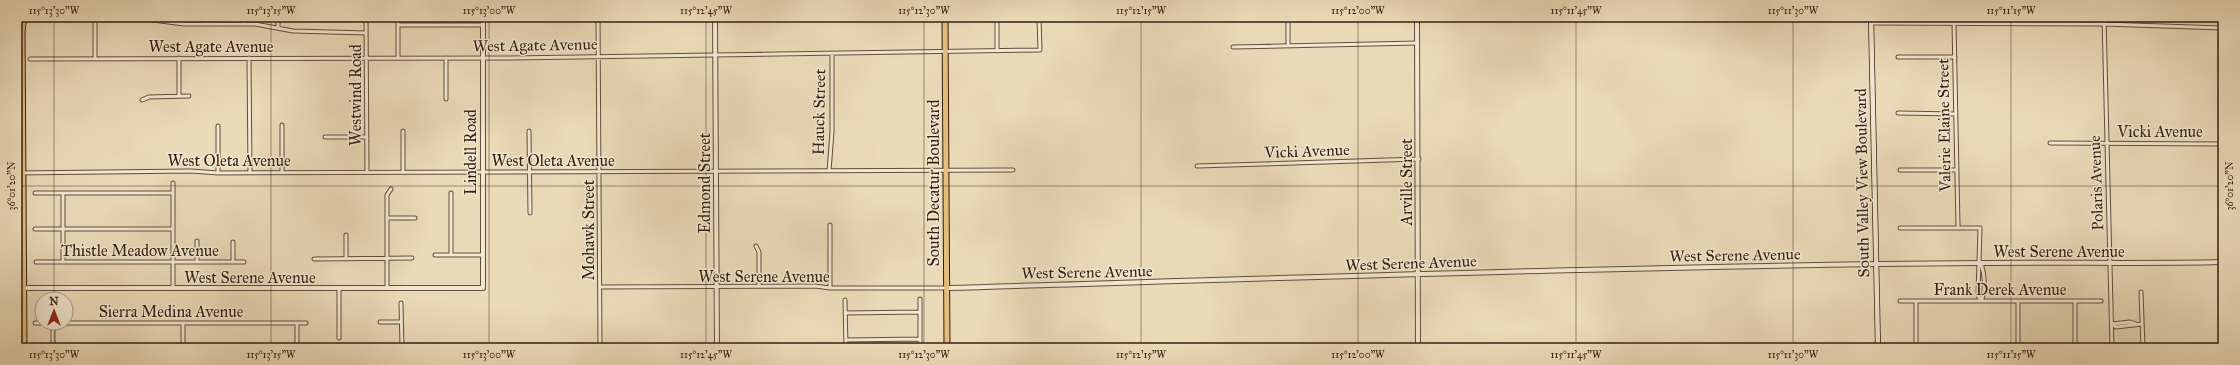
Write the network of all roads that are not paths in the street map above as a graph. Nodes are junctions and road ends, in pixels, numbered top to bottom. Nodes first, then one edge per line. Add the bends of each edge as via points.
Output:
1 (23, 17) edge
2 (78, 17) edge
3 (208, 17) edge
4 (244, 17) edge
5 (278, 17) edge
6 (366, 17) edge
7 (398, 17) edge
8 (482, 17) edge
9 (598, 17) edge
10 (715, 17) edge
11 (945, 17) edge
12 (997, 17) edge
13 (1039, 17) edge
14 (1288, 17) edge
15 (1417, 17) edge
16 (1871, 17) edge
17 (1989, 17) edge
18 (2104, 17) edge
19 (2221, 17) edge
20 (95, 18) junction
21 (244, 23) junction
22 (1871, 23) junction
23 (1954, 23) junction
24 (208, 24) junction
25 (1989, 24) junction
26 (2104, 24) junction
27 (398, 25) junction
28 (482, 25) junction
29 (278, 28) junction
30 (2222, 28) junction
31 (366, 32) junction
32 (1417, 43) junction
33 (1288, 46) junction
34 (1233, 47) dead end
35 (997, 51) junction
36 (945, 52) junction
37 (715, 54) junction
38 (832, 54) junction
39 (600, 56) junction
40 (1898, 56) dead end
41 (367, 57) junction
42 (1955, 57) junction
43 (95, 58) junction
44 (179, 58) junction
45 (249, 58) junction
46 (398, 58) junction
47 (446, 58) junction
48 (483, 58) junction
49 (30, 59) dead end
50 (179, 96) junction
51 (189, 96) dead end
52 (446, 99) dead end
53 (142, 100) dead end
54 (1898, 113) dead end
55 (1956, 114) junction
56 (2223, 118) edge
57 (282, 125) dead end
58 (218, 126) dead end
59 (404, 130) dead end
60 (529, 131) dead end
61 (367, 137) junction
62 (324, 138) dead end
63 (2050, 143) dead end
64 (2107, 143) junction
65 (2223, 144) edge
66 (1419, 159) junction
67 (1197, 166) dead end
68 (945, 170) junction
69 (1012, 170) dead end
70 (1900, 170) dead end
71 (1957, 170) junction
72 (829, 171) junction
73 (23, 172) junction
74 (282, 172) junction
75 (367, 172) junction
76 (403, 172) junction
77 (482, 172) junction
78 (530, 172) junction
79 (716, 172) junction
80 (218, 173) junction
81 (250, 173) junction
82 (600, 173) junction
83 (17, 174) edge
84 (173, 183) dead end
85 (391, 189) dead end
86 (35, 193) dead end
87 (63, 193) junction
88 (173, 193) junction
89 (450, 193) dead end
90 (530, 213) dead end
91 (387, 218) junction
92 (415, 218) dead end
93 (830, 225) dead end
94 (1958, 227) junction
95 (63, 228) junction
96 (1900, 228) dead end
97 (35, 229) dead end
98 (173, 229) junction
99 (346, 235) dead end
100 (197, 241) dead end
101 (233, 242) dead end
102 (756, 246) dead end
103 (435, 255) dead end
104 (451, 255) junction
105 (483, 255) junction
106 (387, 258) junction
107 (412, 258) dead end
108 (314, 259) dead end
109 (346, 259) junction
110 (36, 262) dead end
111 (63, 262) junction
112 (173, 262) junction
113 (197, 262) junction
114 (233, 262) junction
115 (244, 262) dead end
116 (2223, 262) edge
117 (1981, 263) junction
118 (2111, 264) junction
119 (1878, 265) junction
120 (1418, 275) junction
121 (759, 286) junction
122 (600, 287) junction
123 (717, 287) junction
124 (17, 288) edge
125 (24, 288) junction
126 (173, 288) junction
127 (387, 288) junction
128 (483, 288) joint
129 (830, 288) junction
130 (946, 288) junction
131 (339, 289) junction
132 (2141, 292) dead end
133 (920, 299) dead end
134 (845, 300) dead end
135 (1900, 301) dead end
136 (1916, 301) junction
137 (1981, 301) junction
138 (2018, 301) junction
139 (2075, 301) junction
140 (2101, 301) dead end
141 (401, 303) dead end
142 (920, 312) junction
143 (845, 313) junction
144 (380, 322) dead end
145 (401, 322) junction
146 (74, 323) edge
147 (183, 323) junction
148 (297, 323) junction
149 (306, 323) dead end
150 (2112, 324) junction
151 (2142, 324) junction
152 (53, 331) edge
153 (339, 338) dead end
154 (920, 339) junction
155 (846, 340) junction
156 (24, 348) edge
157 (53, 348) edge
158 (183, 348) edge
159 (297, 348) edge
160 (402, 348) edge
161 (600, 348) edge
162 (717, 348) edge
163 (846, 348) edge
164 (920, 348) edge
165 (947, 348) edge
166 (1418, 348) edge
167 (1878, 348) edge
168 (1916, 348) edge
169 (2018, 348) edge
170 (2076, 348) edge
171 (2112, 348) edge
172 (2143, 348) edge

1 - 73 main road
2 - 20 street
3 - 24 street
4 - 21 street
5 - 29 street
6 - 31 street, Westwind Road
7 - 27 street
8 - 28 street, Lindell Road
9 - 39 street, Mohawk Street
10 - 37 street, Edmond Street
11 - 36 main road, South Decatur Boulevard
12 - 35 street
13 - 35 street, West Agate Avenue via 1040,50
14 - 33 street
15 - 32 street, Arville Street
16 - 22 main road, South Valley View Boulevard
17 - 25 street
18 - 26 street, Polaris Avenue
19 - 30 street
20 - 24 street via 137,18 184,24
20 - 43 street
21 - 24 street
21 - 29 street
22 - 23 street
22 - 119 main road, South Valley View Boulevard
23 - 25 street
23 - 42 street, Valerie Elaine Street
25 - 26 street
26 - 30 street
26 - 64 street, Polaris Avenue
27 - 28 street
27 - 46 street
28 - 48 street, Lindell Road
29 - 31 street via 310,32
30 - 56 street
31 - 41 street, Westwind Road
32 - 33 street
32 - 66 street, Arville Street
33 - 34 street
35 - 36 street, West Agate Avenue
36 - 38 street, West Agate Avenue
36 - 68 main road, South Decatur Boulevard
37 - 38 street, West Agate Avenue
37 - 39 street, West Agate Avenue
37 - 79 street, Edmond Street
38 - 72 street, Hauck Street
39 - 48 street, West Agate Avenue
39 - 82 street, Mohawk Street
40 - 42 street
41 - 45 street, West Agate Avenue
41 - 46 street, West Agate Avenue
41 - 61 street, Westwind Road
42 - 55 street, Valerie Elaine Street
43 - 44 street, West Agate Avenue
43 - 49 street, West Agate Avenue
44 - 45 street, West Agate Avenue
44 - 50 street
45 - 81 street
46 - 47 street, West Agate Avenue
47 - 48 street, West Agate Avenue
47 - 52 street
48 - 77 street, Lindell Road
50 - 51 street
50 - 53 street via 149,97
54 - 55 street
55 - 71 street, Valerie Elaine Street
57 - 74 street
58 - 80 street
59 - 76 street
60 - 78 street
61 - 62 street
61 - 75 street, Westwind Road
63 - 64 street, Vicki Avenue
64 - 65 street, Vicki Avenue
64 - 118 street, Polaris Avenue
66 - 67 street, Vicki Avenue
66 - 120 street, Arville Street
68 - 69 street
68 - 72 street, West Oleta Avenue
68 - 130 main road, South Decatur Boulevard
70 - 71 street
71 - 94 street, Valerie Elaine Street
72 - 79 street, West Oleta Avenue
73 - 80 street, West Oleta Avenue
73 - 83 street, West Oleta Avenue
73 - 125 main road
74 - 75 street, West Oleta Avenue
74 - 81 street, West Oleta Avenue
75 - 76 street, West Oleta Avenue
76 - 77 street, West Oleta Avenue
77 - 78 street, West Oleta Avenue
77 - 105 street, Lindell Road
78 - 82 street, West Oleta Avenue
78 - 90 street
79 - 82 street, West Oleta Avenue
79 - 123 street, Edmond Street
80 - 81 street, West Oleta Avenue
82 - 122 street, Mohawk Street
84 - 88 street
85 - 91 street via 387,195
86 - 87 street
87 - 88 street
87 - 95 street
88 - 98 street
89 - 104 street
91 - 92 street
91 - 106 street
93 - 129 street
94 - 96 street
94 - 117 street via 1980,228
95 - 97 street
95 - 98 street
95 - 111 street
98 - 112 street
99 - 109 street
100 - 113 street
101 - 114 street
102 - 121 street via 759,252
103 - 104 street
104 - 105 street
105 - 128 street, Lindell Road
106 - 107 street
106 - 109 street
106 - 127 street
108 - 109 street
110 - 111 street, Thistle Meadow Avenue
111 - 112 street, Thistle Meadow Avenue
112 - 113 street, Thistle Meadow Avenue
112 - 126 street
113 - 114 street, Thistle Meadow Avenue
114 - 115 street, Thistle Meadow Avenue
116 - 118 street, West Serene Avenue
117 - 118 street, West Serene Avenue
117 - 119 street, West Serene Avenue
117 - 137 street via 1978,278 1978,295
117 - 137 street via 1984,271 1984,294
118 - 150 street, Polaris Avenue
119 - 120 street, West Serene Avenue
119 - 167 main road, South Valley View Boulevard
120 - 130 street, West Serene Avenue
120 - 166 street, Arville Street
121 - 123 street, West Serene Avenue
121 - 129 street, West Serene Avenue
122 - 123 street, West Serene Avenue
122 - 161 street, Mohawk Street
123 - 162 street, Edmond Street
124 - 125 street, West Serene Avenue
125 - 126 street, West Serene Avenue
125 - 156 main road
126 - 131 street, West Serene Avenue
127 - 128 street, West Serene Avenue
127 - 131 street, West Serene Avenue
129 - 130 street, West Serene Avenue
130 - 165 main road, South Decatur Boulevard
131 - 153 street
132 - 151 street
133 - 142 street
134 - 143 street
135 - 136 street, Frank Derek Avenue
136 - 137 street, Frank Derek Avenue
136 - 168 street
137 - 138 street, Frank Derek Avenue
138 - 139 street, Frank Derek Avenue
138 - 169 street
139 - 140 street, Frank Derek Avenue
139 - 170 street
141 - 145 street
142 - 143 street
142 - 154 street
143 - 155 street
144 - 145 street
145 - 160 street
146 - 147 street, Sierra Medina Avenue
147 - 148 street, Sierra Medina Avenue
147 - 158 street
148 - 149 street, Sierra Medina Avenue
148 - 159 street
150 - 151 street
150 - 171 street, Polaris Avenue
151 - 172 street
152 - 157 street
154 - 155 street
154 - 164 street
155 - 163 street
164 - 165 street

